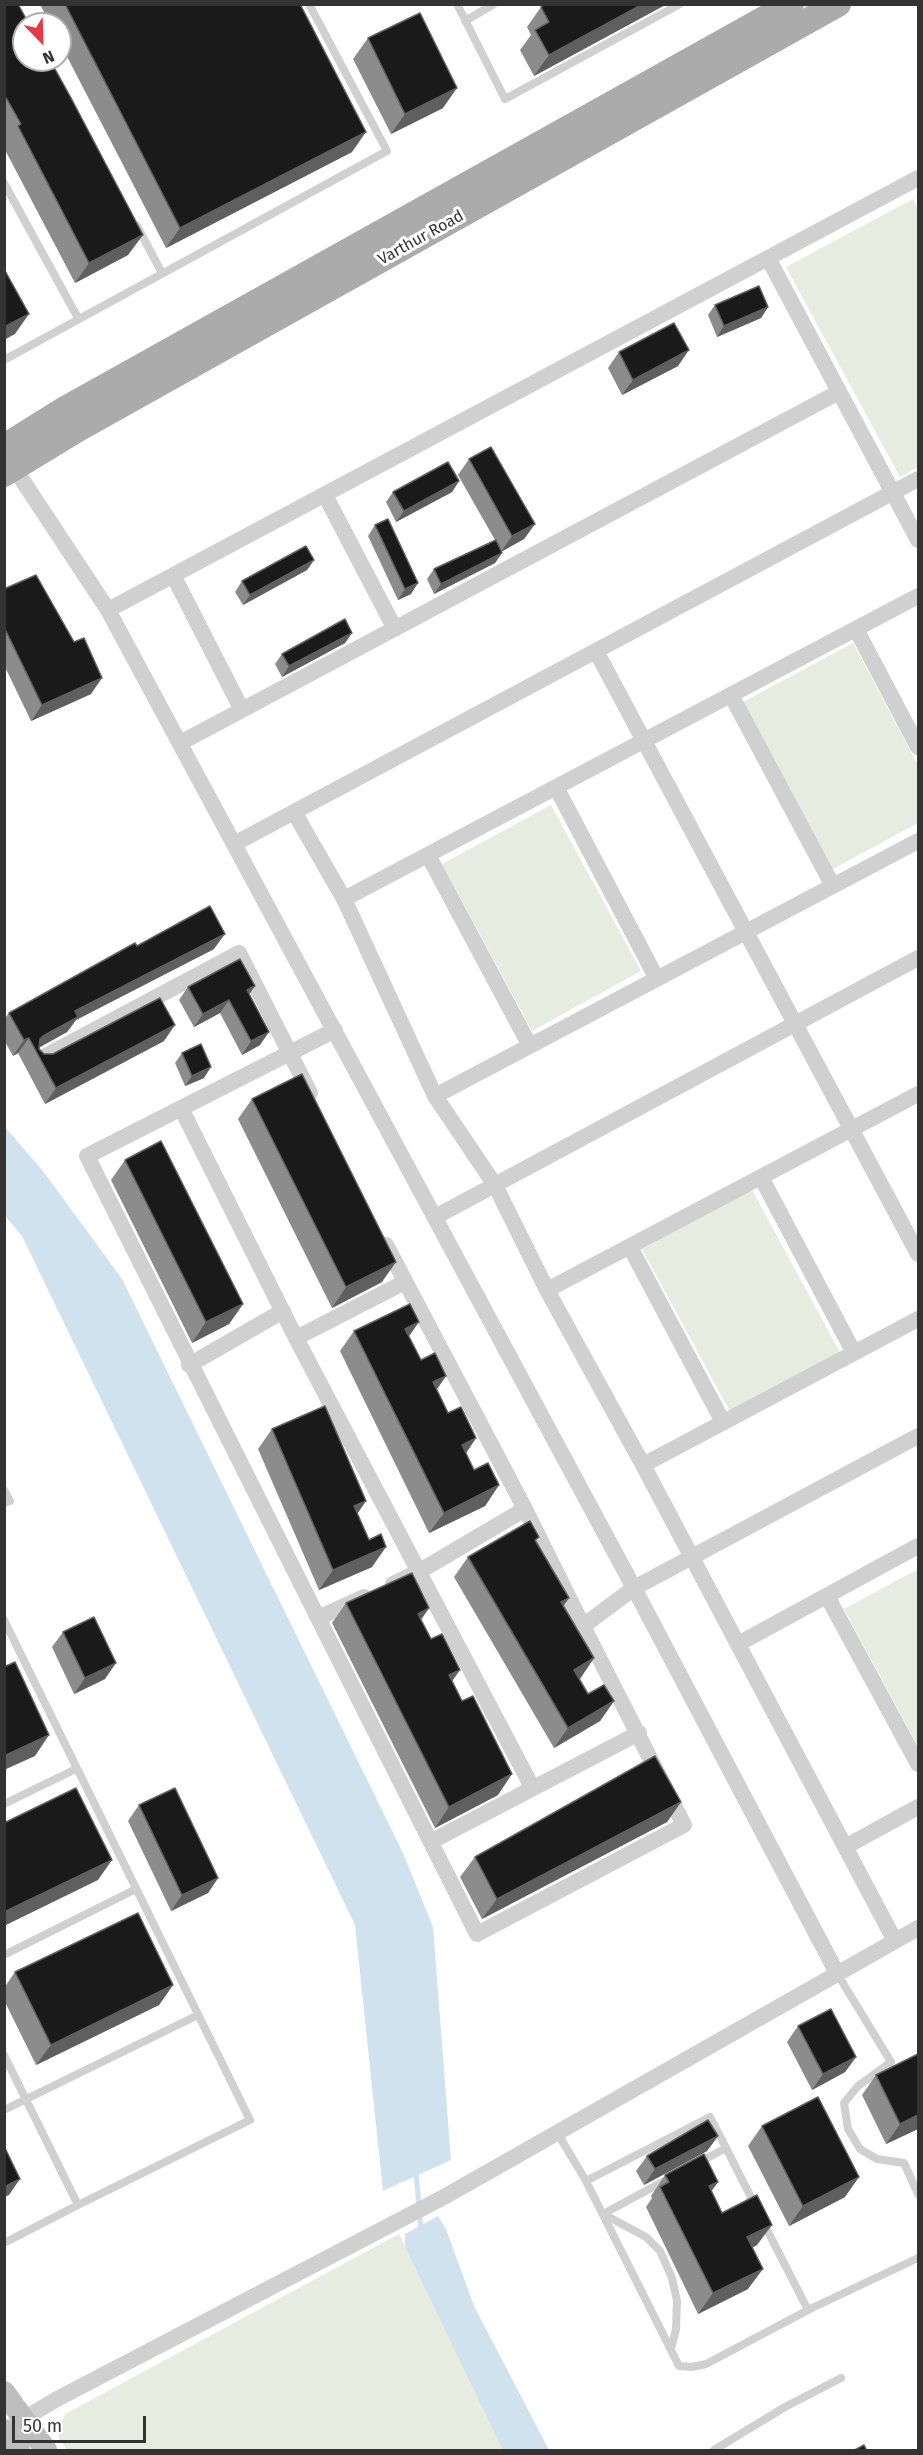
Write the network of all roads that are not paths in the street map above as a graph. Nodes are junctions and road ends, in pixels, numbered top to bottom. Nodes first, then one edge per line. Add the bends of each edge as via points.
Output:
1 (309, 4) edge
2 (457, 4) edge
3 (494, 4) edge
4 (680, 4) edge
5 (791, 4) edge
6 (838, 4) edge
7 (465, 21) junction
8 (918, 178) edge
9 (4, 183) edge
10 (135, 222) edge
11 (768, 258) junction
12 (162, 273) junction
13 (78, 318) junction
14 (4, 360) edge
15 (839, 392) junction
16 (7, 460) edge
17 (918, 479) edge
18 (893, 492) junction
19 (325, 495) junction
20 (918, 540) edge
21 (173, 575) junction
22 (918, 596) edge
23 (108, 610) junction
24 (395, 629) junction
25 (856, 629) junction
26 (596, 651) junction
27 (731, 695) junction
28 (242, 710) junction
29 (644, 741) junction
30 (180, 744) junction
31 (918, 747) edge
32 (556, 787) junction
33 (294, 812) junction
34 (918, 841) edge
35 (234, 844) junction
36 (428, 855) junction
37 (833, 886) junction
38 (344, 899) junction
39 (747, 932) junction
40 (918, 958) edge
41 (657, 979) junction
42 (796, 1024) junction
43 (335, 1030) junction
44 (530, 1046) junction
45 (291, 1053) junction
46 (38, 1059) edge
47 (918, 1094) edge
48 (435, 1096) junction
49 (317, 1106) edge
50 (182, 1110) junction
51 (852, 1130) junction
52 (761, 1178) junction
53 (495, 1185) junction
54 (435, 1217) junction
55 (379, 1230) edge
56 (630, 1246) junction
57 (918, 1254) edge
58 (405, 1282) junction
59 (547, 1290) junction
60 (283, 1311) junction
61 (918, 1319) edge
62 (296, 1338) junction
63 (854, 1353) junction
64 (189, 1365) junction
65 (723, 1422) junction
66 (918, 1436) edge
67 (643, 1465) junction
68 (4, 1490) edge
69 (4, 1503) edge
70 (525, 1509) junction
71 (918, 1546) edge
72 (692, 1557) junction
73 (420, 1571) junction
74 (634, 1588) junction
75 (827, 1596) junction
76 (318, 1618) junction
77 (4, 1620) edge
78 (583, 1626) junction
79 (738, 1644) junction
80 (639, 1733) junction
81 (918, 1764) edge
82 (76, 1769) junction
83 (532, 1786) junction
84 (4, 1804) edge
85 (918, 1807) edge
86 (432, 1841) junction
87 (845, 1847) junction
88 (136, 1889) junction
89 (918, 1928) edge
90 (895, 1941) junction
91 (4, 1955) edge
92 (838, 1975) junction
93 (198, 2015) junction
94 (4, 2055) edge
95 (26, 2100) junction
96 (4, 2110) edge
97 (558, 2133) junction
98 (726, 2148) junction
99 (685, 2170) edge
100 (675, 2175) edge
101 (586, 2181) junction
102 (918, 2194) edge
103 (78, 2205) junction
104 (603, 2214) junction
105 (4, 2243) edge
106 (918, 2258) edge
107 (807, 2310) junction
108 (671, 2349) junction
109 (841, 2378) dead end
110 (4, 2392) edge
111 (11, 2426) edge
112 (19, 2451) edge
113 (46, 2451) edge
114 (714, 2451) edge

1 - 12 lane via 387,151
2 - 7 lane
3 - 7 lane
4 - 7 lane via 505,99
5 - 16 main road, Varthur Road via 65,409
6 - 16 main road, Varthur Road via 78,429
8 - 11 street
9 - 13 lane
10 - 12 lane
11 - 15 street
11 - 19 street
12 - 13 lane
13 - 14 lane
15 - 18 street
15 - 24 street
16 - 23 street
17 - 18 street
18 - 20 street
18 - 26 street
19 - 21 street
19 - 24 street
21 - 23 street
21 - 28 street
22 - 25 street
23 - 30 street
24 - 28 street
25 - 27 street
25 - 31 street
26 - 29 street
26 - 33 street
27 - 29 street
27 - 37 street
28 - 30 street
29 - 32 street
29 - 39 street
30 - 35 street
32 - 36 street
32 - 41 street
33 - 35 street
33 - 38 street
34 - 37 street
35 - 43 street
36 - 38 street
36 - 44 street
37 - 39 street
38 - 48 street
39 - 41 street
39 - 42 street
40 - 42 street
41 - 44 street
42 - 51 street
42 - 53 street
43 - 45 street
43 - 54 street
44 - 48 street
45 - 46 street via 239,953
45 - 49 street
45 - 50 street
47 - 51 street
48 - 53 street
50 - 60 street
50 - 64 street via 87,1156
51 - 52 street
51 - 57 street
52 - 56 street
52 - 63 street
53 - 54 street
53 - 59 street
54 - 74 street
55 - 58 street
56 - 59 street
56 - 65 street
58 - 62 street
58 - 70 street
59 - 67 street
60 - 62 street
60 - 64 street
61 - 63 street
62 - 73 street
63 - 65 street
64 - 76 street
65 - 67 street
66 - 72 street
67 - 72 street
68 - 69 lane via 10,1501
70 - 73 street
70 - 78 street
71 - 75 street
72 - 74 street
72 - 79 street
73 - 76 street
73 - 83 street
74 - 78 street
74 - 92 street
75 - 79 street
75 - 81 street
76 - 86 street
77 - 82 lane
78 - 80 street
79 - 87 street
80 - 83 street
80 - 86 street via 684,1826 477,1934
82 - 84 lane
82 - 88 lane
83 - 86 street
85 - 87 street
87 - 90 street
88 - 91 lane
88 - 93 lane
89 - 90 street
90 - 92 street
92 - 97 street
92 - 102 lane via 891,2062 858,2086 844,2103 848,2129 860,2150 877,2159 904,2163
93 - 95 lane
93 - 103 lane via 250,2120
94 - 95 lane
95 - 96 lane
95 - 103 lane
97 - 101 lane
97 - 111 street
98 - 99 lane
98 - 101 lane via 710,2117
98 - 107 lane
100 - 104 lane
101 - 104 lane
103 - 105 lane
104 - 108 lane
104 - 108 lane via 646,2237 660,2250 677,2301
106 - 107 lane
107 - 108 lane via 706,2364 679,2366
109 - 114 lane
110 - 111 street
111 - 112 street
111 - 113 street

